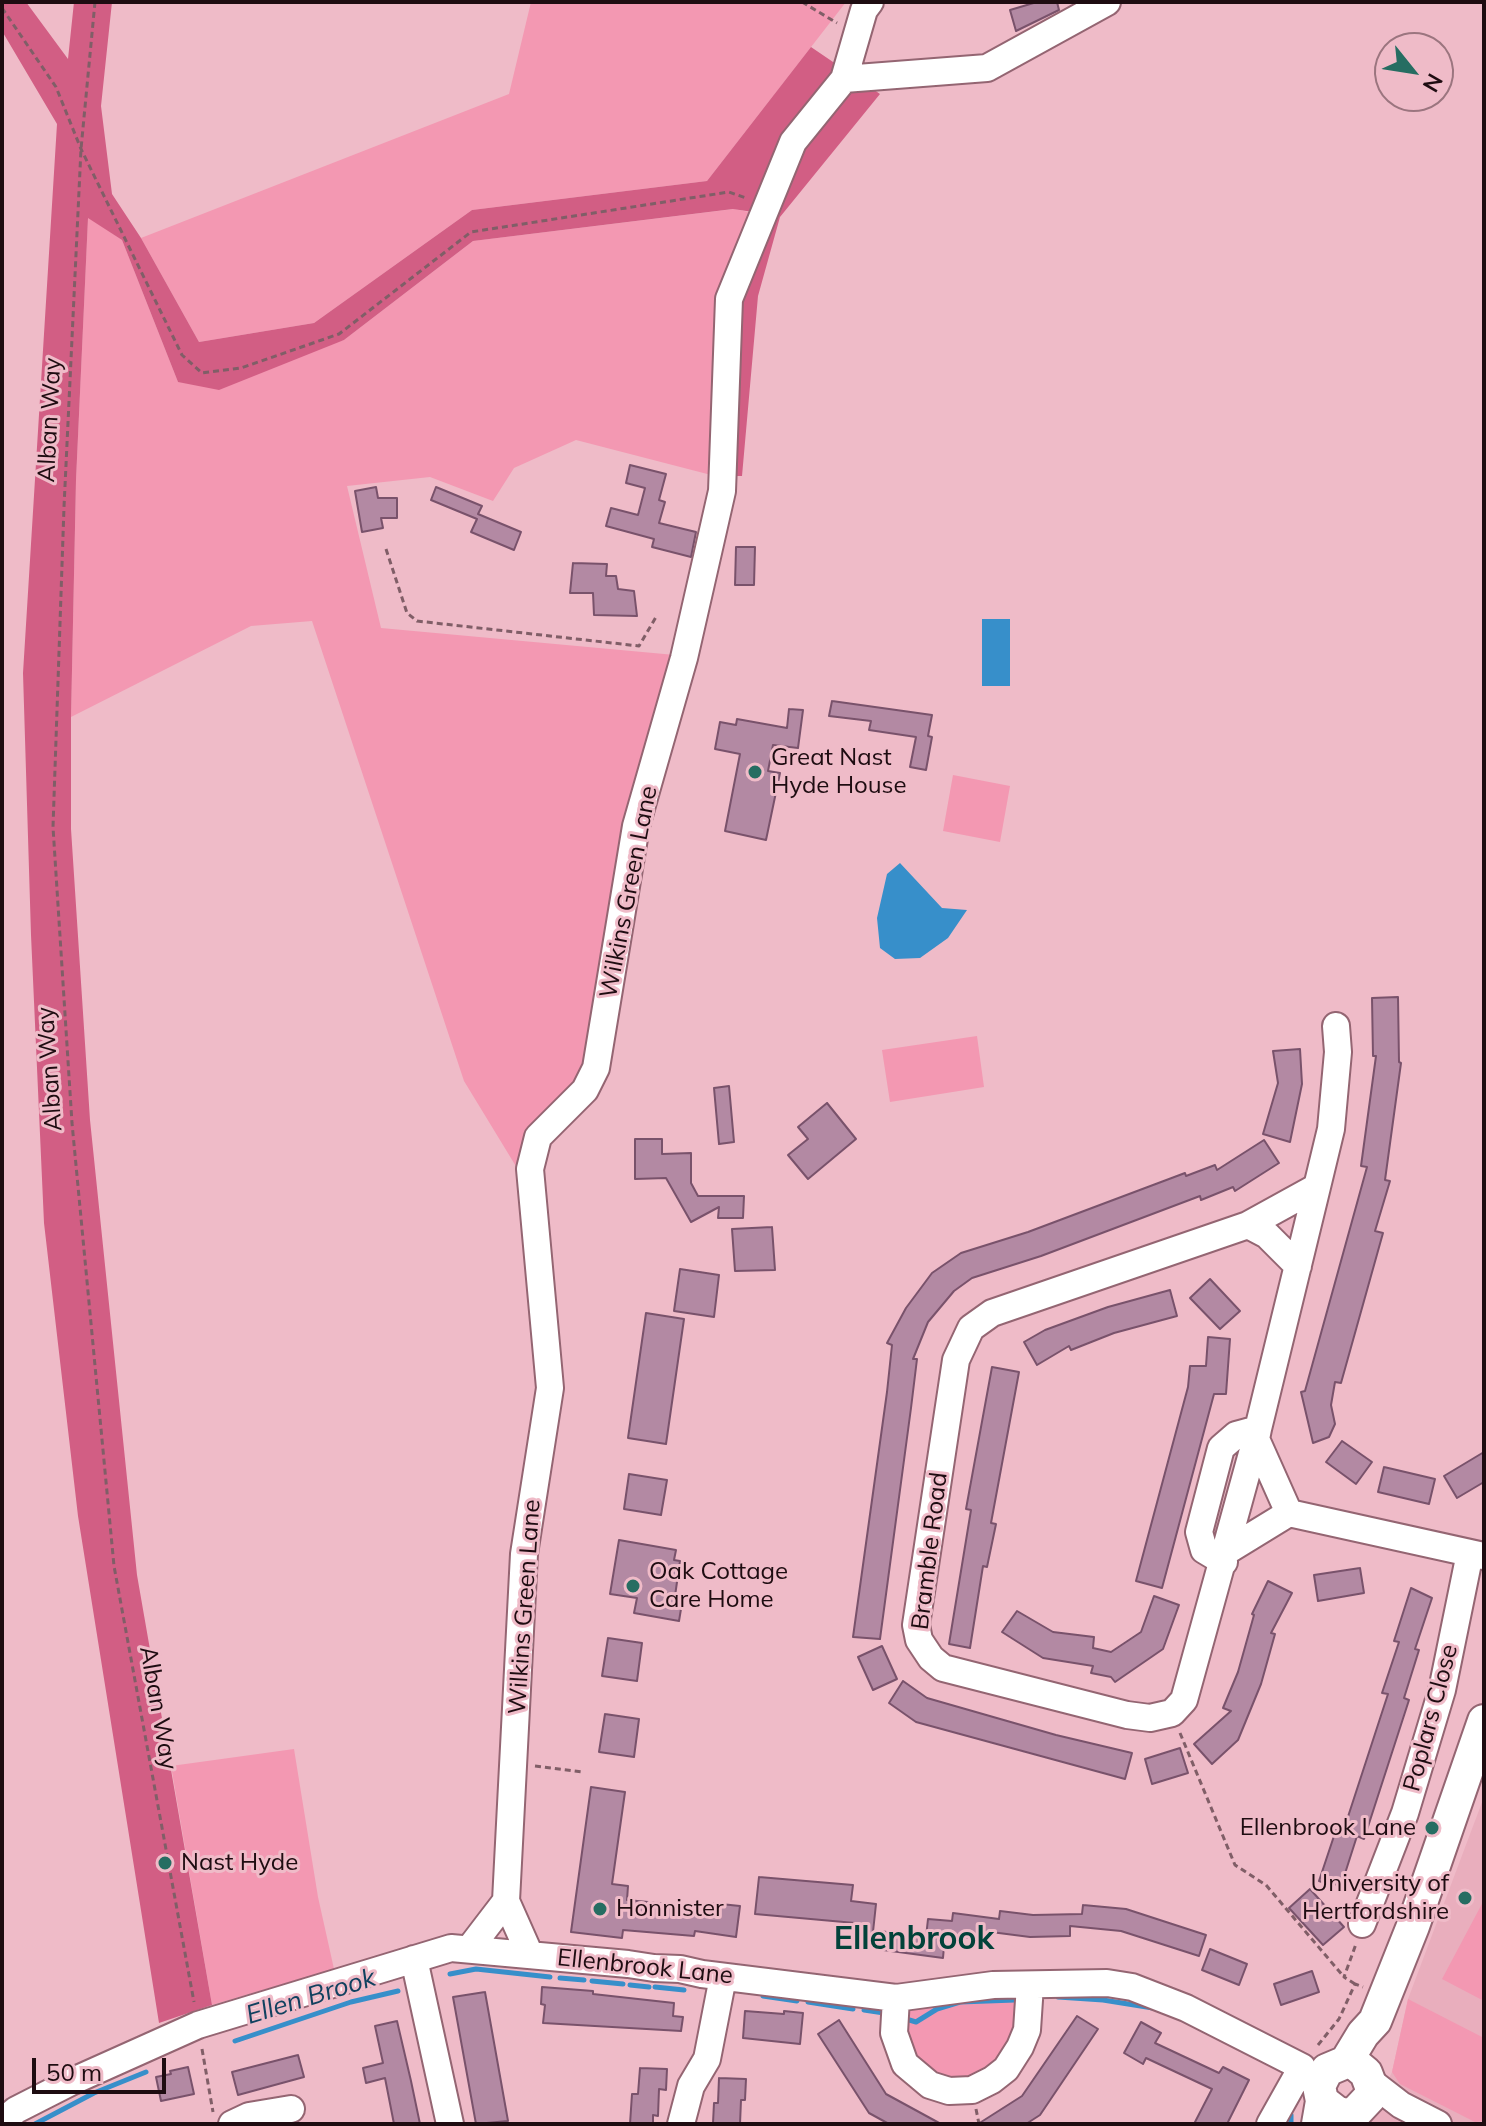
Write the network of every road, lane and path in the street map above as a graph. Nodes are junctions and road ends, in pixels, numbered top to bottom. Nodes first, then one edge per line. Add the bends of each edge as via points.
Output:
1 (95, 2) edge
2 (802, 2) edge
3 (870, 2) edge
4 (1107, 2) edge
5 (2, 8) edge
6 (857, 36) junction
7 (844, 79) junction
8 (81, 149) junction
9 (767, 205) junction
10 (386, 549) dead end
11 (656, 617) dead end
12 (1336, 1026) dead end
13 (1317, 1187) junction
14 (1248, 1225) junction
15 (1298, 1266) junction
16 (1257, 1434) junction
17 (1289, 1513) junction
18 (1477, 1554) edge
19 (1226, 1557) junction
20 (1172, 1713) junction
21 (1484, 1721) edge
22 (514, 1764) junction
23 (582, 1772) dead end
24 (506, 1901) junction
25 (1362, 1924) joint
26 (470, 1948) junction
27 (530, 1955) junction
28 (414, 1959) junction
29 (723, 1977) junction
30 (1344, 1977) junction
31 (1355, 1984) junction
32 (1030, 1985) junction
33 (896, 1998) junction
34 (1380, 2008) junction
35 (198, 2025) junction
36 (1337, 2092) edge
37 (291, 2109) dead end
38 (2, 2122) edge
39 (215, 2124) edge
40 (232, 2124) edge
41 (450, 2124) edge
42 (681, 2124) edge
43 (1270, 2124) edge
44 (1416, 2124) edge
45 (1438, 2124) edge

1 - 8 path, Alban Way
2 - 6 path
3 - 6 street
4 - 7 street via 987,68
5 - 8 path via 56,87
6 - 7 street
7 - 9 street, Wilkins Green Lane via 793,142
8 - 9 path via 182,355 202,373 241,368 339,334 471,232 729,192
8 - 35 path, Alban Way via 53,827 72,1123 114,1566
9 - 22 street, Wilkins Green Lane via 729,299 722,491 684,658 636,826 596,1068 585,1090 538,1137 530,1169 550,1388 524,1554
10 - 11 path via 407,613 417,621 639,646
12 - 13 street via 1331,1129
13 - 14 street, Bramble Road
13 - 15 street
14 - 15 street via 1267,1235
14 - 20 street, Bramble Road via 992,1313 971,1328 956,1360 916,1625 924,1649 943,1668 1066,1700 1150,1718
15 - 16 street
16 - 17 street
16 - 19 street
17 - 18 street
17 - 19 street
18 - 25 street, Poplars Close via 1405,1813
19 - 20 street via 1189,1688
20 - 30 path via 1235,1865 1266,1885
21 - 34 main road
22 - 23 path
22 - 24 street, Wilkins Green Lane
24 - 26 street
24 - 27 street, Wilkins Green Lane
25 - 30 path
26 - 27 street, Ellenbrook Lane
26 - 28 street, Ellenbrook Lane
27 - 29 street, Ellenbrook Lane
28 - 35 street, Ellenbrook Lane
28 - 41 street
29 - 33 street, Ellenbrook Lane
29 - 42 street via 707,2059 691,2086
30 - 31 path
31 - 34 path
31 - 36 path via 1339,2019 1311,2051
32 - 33 street, Ellenbrook Lane
32 - 33 street via 1027,2030 1020,2047 1006,2069 972,2090 930,2085 905,2064 894,2033
32 - 36 street, Ellenbrook Lane via 1132,1987 1186,2008
34 - 36 main road via 1376,2037
35 - 38 street, Ellenbrook Lane via 73,2081
35 - 39 path, Alban Way
36 - 43 street
36 - 44 street
36 - 45 street via 1401,2105
37 - 40 street

